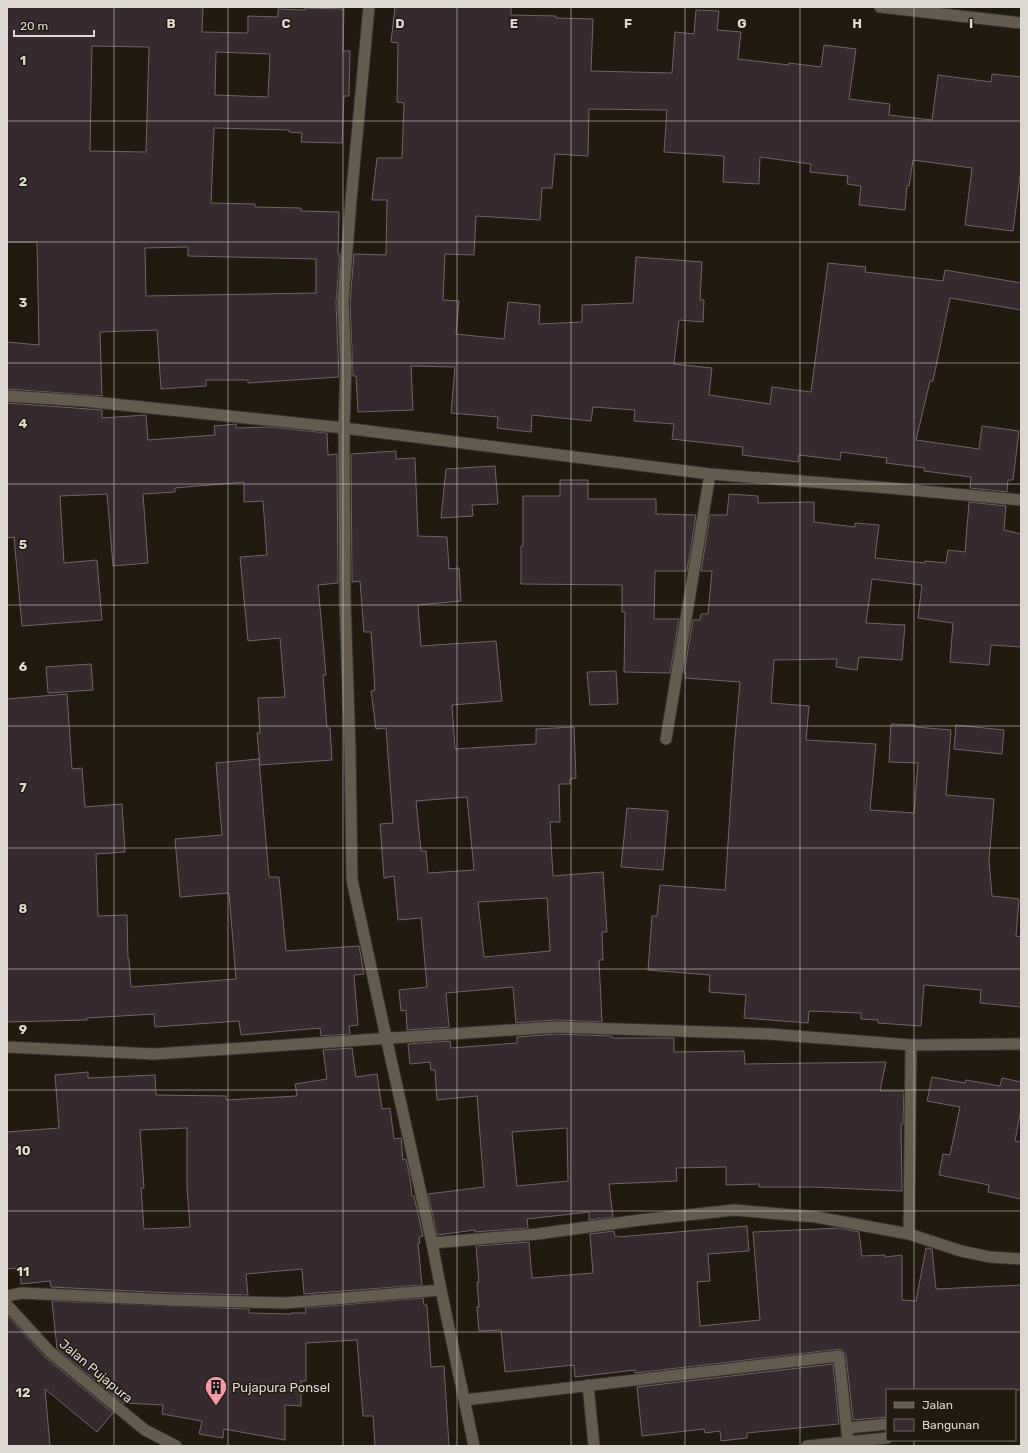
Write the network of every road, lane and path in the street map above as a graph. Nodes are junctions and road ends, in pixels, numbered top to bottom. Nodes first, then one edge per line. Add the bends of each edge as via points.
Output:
1 (369, 7) edge
2 (880, 7) edge
3 (1021, 23) edge
4 (7, 396) edge
5 (344, 428) junction
6 (710, 474) junction
7 (1021, 500) edge
8 (666, 739) dead end
9 (386, 1037) junction
10 (1021, 1044) edge
11 (911, 1045) junction
12 (7, 1047) edge
13 (909, 1234) junction
14 (432, 1243) junction
15 (1021, 1259) edge
16 (440, 1290) junction
17 (7, 1296) edge
18 (7, 1305) edge
19 (588, 1385) junction
20 (465, 1400) junction
21 (886, 1424) edge
22 (847, 1428) junction
23 (886, 1438) edge
24 (848, 1442) junction
25 (176, 1446) edge
26 (474, 1446) edge
27 (594, 1446) edge
28 (807, 1446) edge

1 - 5 street via 343,302 346,364
2 - 3 street
4 - 5 street via 84,401
5 - 6 street
5 - 9 street via 345,602 352,880
6 - 7 street
6 - 8 street
9 - 11 street via 556,1027 769,1034
9 - 12 street via 154,1054
9 - 14 street
10 - 11 street
11 - 13 street
13 - 14 street via 816,1217 734,1210 537,1234
13 - 15 street via 962,1251 990,1257
14 - 16 street
16 - 17 street via 285,1303 21,1293
16 - 20 street
18 - 25 street, Jalan Pujapura via 50,1352 145,1430
19 - 20 street
19 - 22 street via 839,1356
19 - 27 street
20 - 26 street
21 - 22 street
22 - 24 street
23 - 24 street
24 - 28 street

